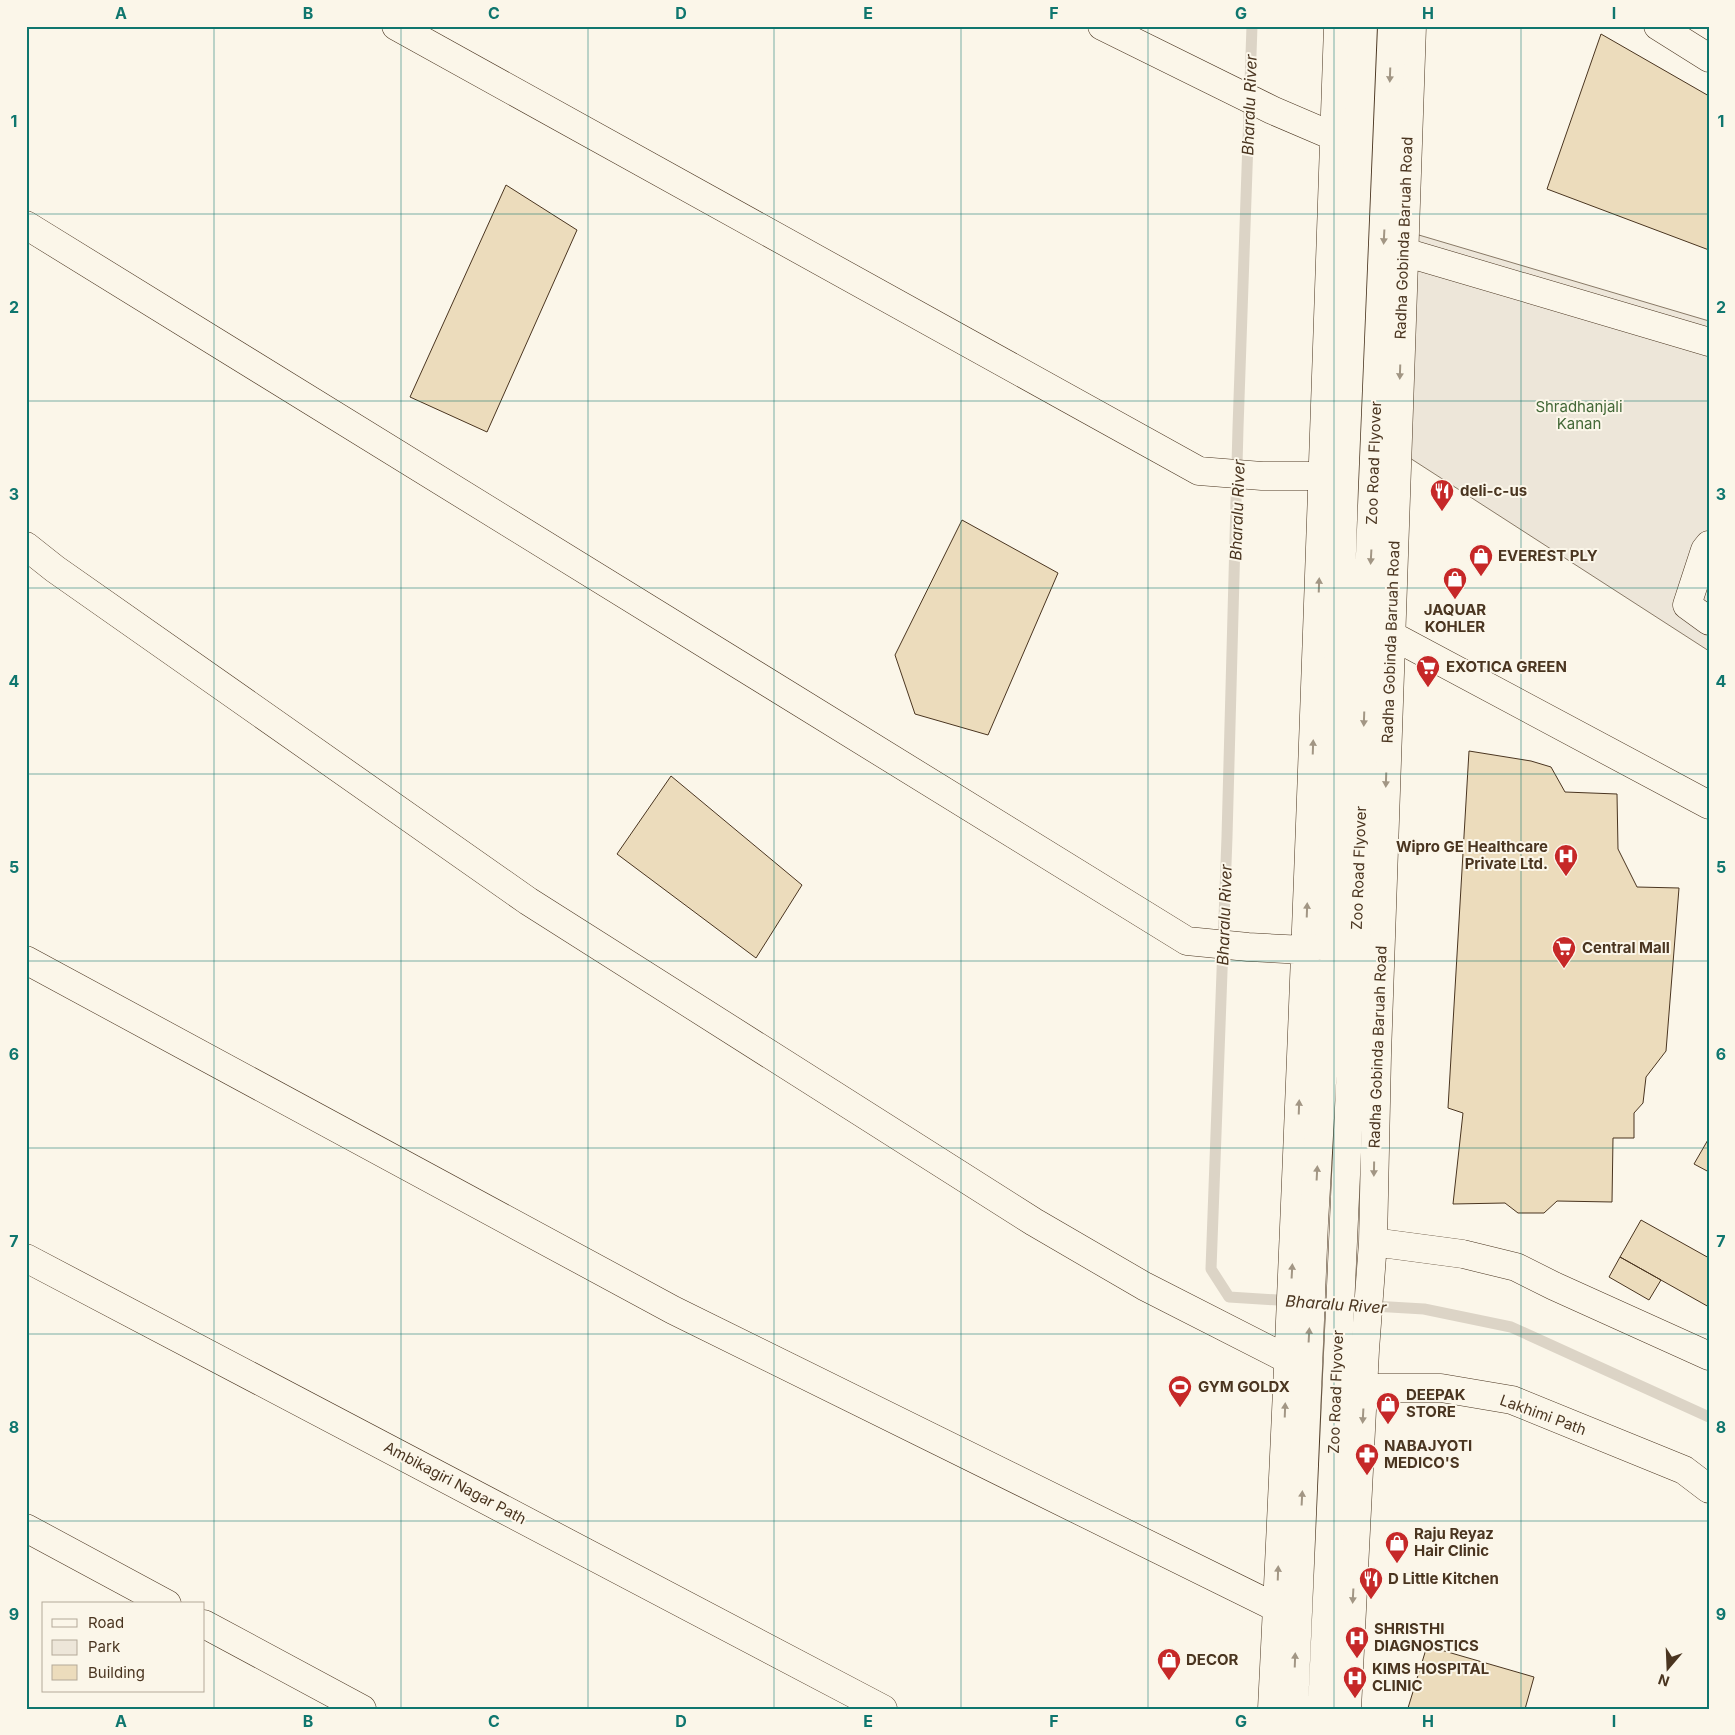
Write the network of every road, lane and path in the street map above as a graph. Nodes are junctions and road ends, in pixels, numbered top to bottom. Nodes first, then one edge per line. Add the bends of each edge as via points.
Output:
1 (396, 26) edge
2 (1102, 26) edge
3 (1338, 26) edge
4 (1363, 26) edge
5 (1392, 26) edge
6 (1412, 26) edge
7 (1658, 26) edge
8 (1709, 58) edge
9 (1334, 137) junction
10 (26, 225) edge
11 (1404, 252) junction
12 (1709, 342) edge
13 (1323, 476) junction
14 (26, 546) edge
15 (1709, 546) edge
16 (1709, 621) edge
17 (1391, 635) junction
18 (1709, 804) edge
19 (1305, 950) junction
20 (26, 960) edge
21 (1372, 1250) junction
22 (26, 1258) edge
23 (1288, 1348) junction
24 (1709, 1356) edge
25 (1365, 1388) junction
26 (1709, 1489) edge
27 (26, 1528) edge
28 (163, 1602) edge
29 (1277, 1608) junction
30 (205, 1625) edge
31 (362, 1709) edge
32 (883, 1709) edge
33 (1272, 1709) edge
34 (1294, 1709) edge
35 (1322, 1709) edge
36 (1347, 1709) edge

1 - 13 street via 1200,471
2 - 9 street
3 - 9 street
34 -> 4 street, Zoo Road Flyover via 1329,960
5 -> 35 street, Zoo Road Flyover via 1356,952
6 - 11 street, Radha Gobinda Baruah Road
7 - 8 street
9 - 13 street
10 - 19 street via 1187,941
11 - 12 street
11 -> 17 street, Radha Gobinda Baruah Road
19 -> 13 street
14 - 23 street via 528,901 1034,1222 1144,1286
15 - 16 street via 1687,605
17 - 18 street
17 -> 21 street, Radha Gobinda Baruah Road
23 -> 19 street
20 - 29 street via 674,1310
21 - 24 street via 1463,1254 1516,1268
21 - 25 street, Radha Gobinda Baruah Road
22 - 32 street, Ambikagiri Nagar Path
29 -> 23 street
25 - 26 street, Lakhimi Path via 1441,1388 1512,1400 1684,1470
25 -> 36 street, Radha Gobinda Baruah Road
27 - 28 street
29 - 33 street
30 - 31 street

